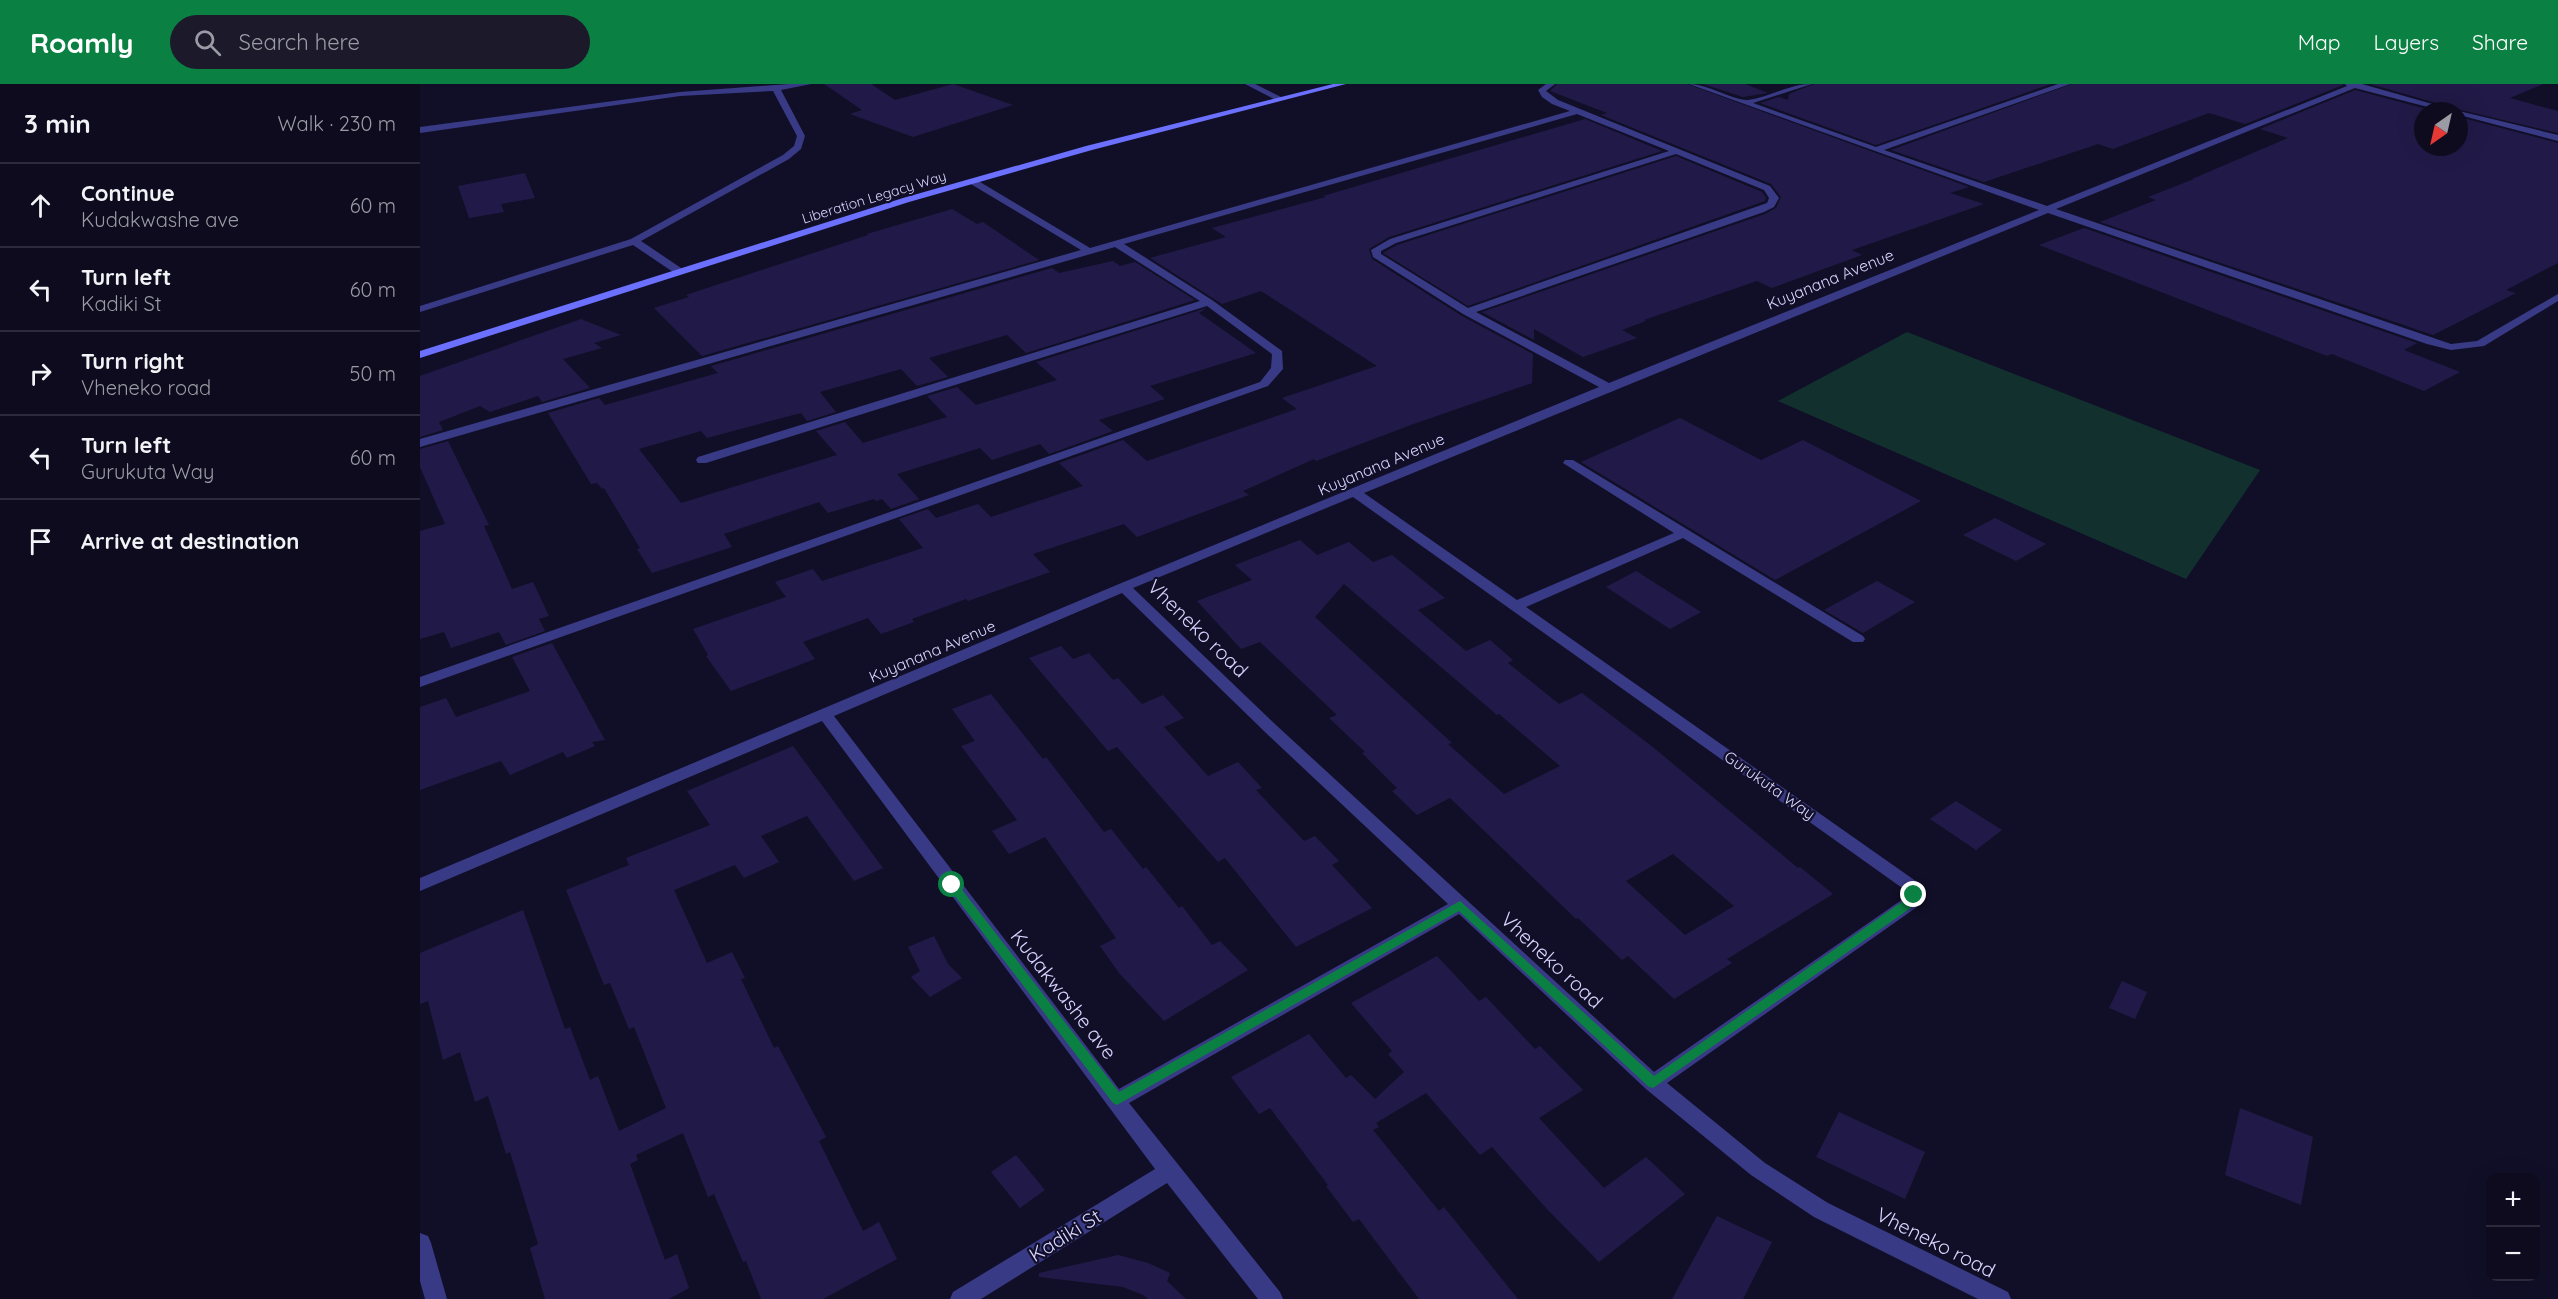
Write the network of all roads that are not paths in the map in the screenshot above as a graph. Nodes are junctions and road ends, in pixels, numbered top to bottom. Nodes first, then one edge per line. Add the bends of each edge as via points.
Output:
1 (807, 84) edge
2 (1249, 84) edge
3 (1342, 84) edge
4 (1551, 84) edge
5 (1693, 84) edge
6 (1808, 84) edge
7 (2066, 84) edge
8 (2354, 84) edge
9 (776, 88) junction
10 (1281, 99) junction
11 (2420, 102) edge
12 (1745, 103) junction
13 (1578, 111) junction
14 (2468, 114) edge
15 (420, 130) edge
16 (2558, 138) edge
17 (1876, 150) junction
18 (1678, 151) junction
19 (972, 181) junction
20 (2047, 210) junction
21 (634, 241) junction
22 (1116, 243) junction
23 (1089, 251) junction
24 (680, 273) junction
25 (2558, 297) edge
26 (1208, 302) junction
27 (420, 309) edge
28 (1467, 312) junction
29 (420, 356) edge
30 (1608, 387) junction
31 (420, 443) edge
32 (702, 460) dead end
33 (1569, 464) dead end
34 (1356, 493) junction
35 (1684, 533) junction
36 (1124, 587) junction
37 (1516, 606) junction
38 (1858, 639) dead end
39 (420, 682) edge
40 (825, 714) junction
41 (420, 885) edge
42 (1460, 906) junction
43 (1653, 1083) junction
44 (1117, 1100) junction
45 (1169, 1171) junction
46 (420, 1242) edge
47 (436, 1299) edge
48 (961, 1299) edge
49 (1272, 1299) edge
50 (2000, 1299) edge

1 - 9 street
2 - 10 street
3 - 10 main road, Liberation Legacy Way
4 - 13 street via 1542,90 1545,95
5 - 12 street
6 - 12 street
7 - 17 street
8 - 11 street
8 - 20 street, Kuyanana Avenue
9 - 15 street via 680,94
9 - 21 street via 801,136 798,147
10 - 19 main road, Liberation Legacy Way
12 - 17 street
13 - 18 street
13 - 22 street
14 - 16 street
17 - 20 street
18 - 28 street via 1393,241 1376,250 1376,255
18 - 28 street via 1767,188 1774,198 1771,205
19 - 23 street
19 - 24 main road, Liberation Legacy Way
20 - 25 street via 2451,347 2480,344
20 - 30 street, Kuyanana Avenue
21 - 24 street
21 - 27 street
22 - 23 street
22 - 26 street
23 - 31 street
24 - 29 main road, Liberation Legacy Way
26 - 32 street
26 - 39 street via 1278,353 1277,369 1264,384
28 - 30 street
30 - 34 street, Kuyanana Avenue
33 - 35 street
34 - 36 street, Kuyanana Avenue
34 - 37 street, Gurukuta Way
35 - 37 street
35 - 38 street
36 - 40 street, Kuyanana Avenue
36 - 42 street, Vheneko road
37 - 43 street, Gurukuta Way via 1914,888 1911,902
40 - 41 street, Kuyanana Avenue
40 - 44 street, Kudakwashe ave
42 - 43 street, Vheneko road
42 - 44 street
43 - 50 street, Vheneko road via 1758,1169 1803,1199
44 - 45 street, Kudakwashe ave
45 - 48 street, Kadiki St
45 - 49 street, Kudakwashe ave
46 - 47 street

